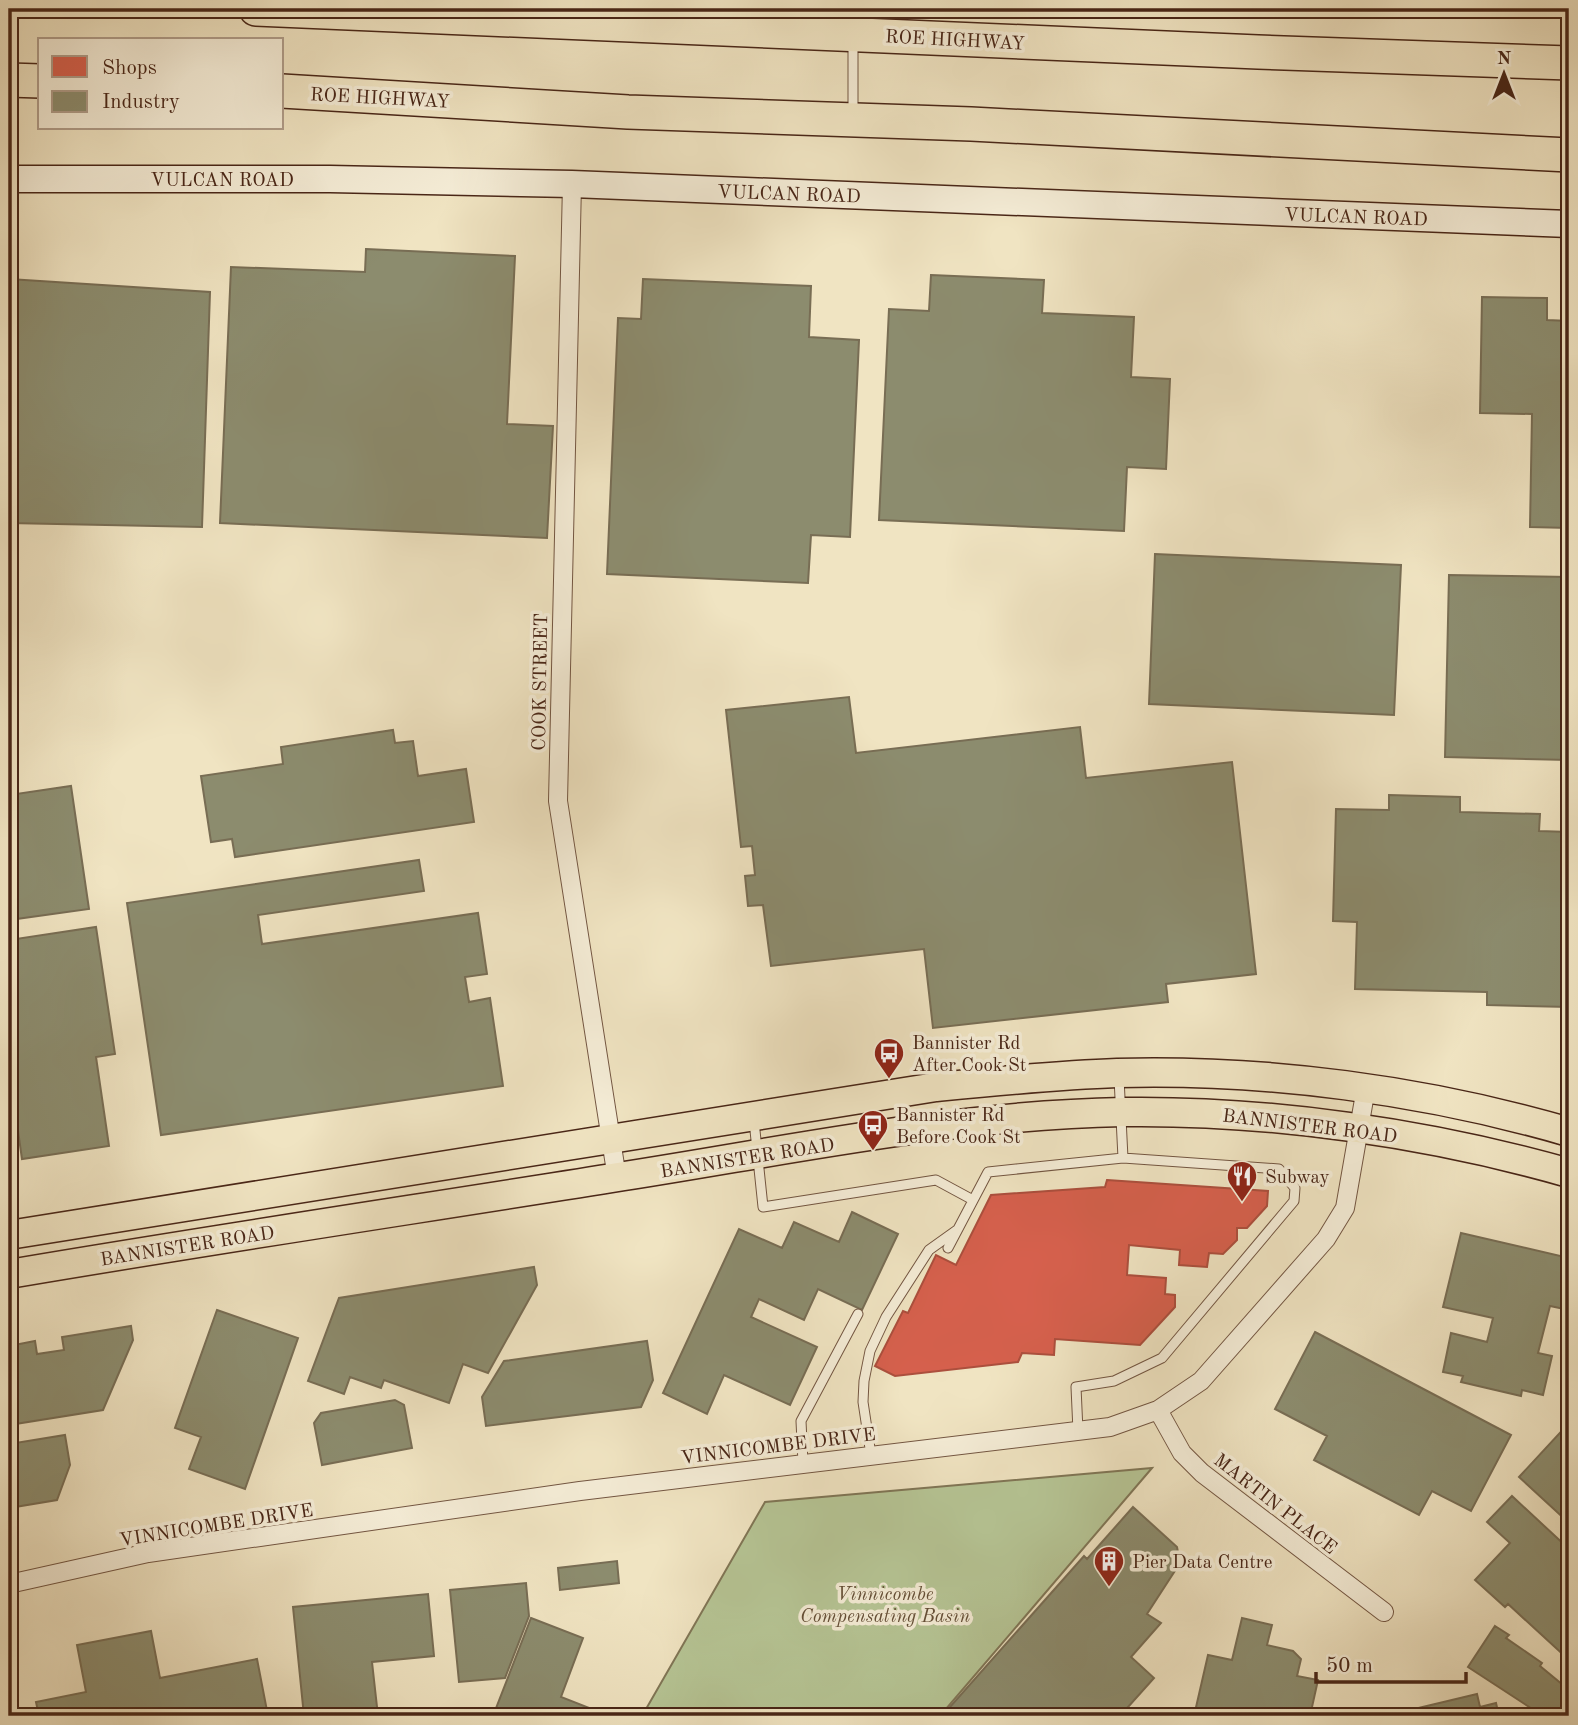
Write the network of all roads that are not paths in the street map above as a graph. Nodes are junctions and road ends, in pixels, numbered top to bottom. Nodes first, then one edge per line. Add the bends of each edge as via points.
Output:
1 (256, 9) edge
2 (853, 34) junction
3 (1569, 63) edge
4 (9, 80) edge
5 (38, 81) edge
6 (284, 91) edge
7 (853, 120) junction
8 (1569, 155) edge
9 (9, 179) edge
10 (572, 184) junction
11 (1569, 224) edge
12 (1119, 1073) junction
13 (1366, 1088) junction
14 (1121, 1112) junction
15 (754, 1116) junction
16 (1360, 1129) junction
17 (1569, 1132) edge
18 (611, 1139) junction
19 (757, 1155) junction
20 (1123, 1158) junction
21 (1569, 1173) edge
22 (617, 1178) junction
23 (973, 1200) junction
24 (957, 1230) junction
25 (9, 1235) edge
26 (948, 1248) dead end
27 (9, 1274) edge
28 (858, 1314) dead end
29 (1158, 1410) junction
30 (1078, 1431) junction
31 (871, 1455) junction
32 (803, 1463) junction
33 (9, 1584) edge
34 (1384, 1612) dead end

1 - 2 highway, ROE HIGHWAY
2 - 3 highway, ROE HIGHWAY
2 - 7 lane
4 - 5 highway
6 - 7 highway, ROE HIGHWAY
7 - 8 highway, ROE HIGHWAY
9 - 10 street, VULCAN ROAD
10 - 11 street, VULCAN ROAD
10 - 18 street, COOK STREET via 558,801
12 - 13 main road, BANNISTER ROAD via 1239,1076
12 - 14 lane
12 - 15 main road, BANNISTER ROAD via 936,1087
13 - 16 street, VINNICOMBE DRIVE
13 - 17 main road, BANNISTER ROAD
14 - 16 main road, BANNISTER ROAD via 1240,1116
14 - 19 main road, BANNISTER ROAD via 928,1128
14 - 20 lane
15 - 18 main road, BANNISTER ROAD
15 - 19 lane
16 - 21 main road, BANNISTER ROAD via 1435,1141
16 - 29 street, VINNICOMBE DRIVE via 1345,1208 1326,1239 1201,1381
18 - 22 street, COOK STREET
18 - 25 main road, BANNISTER ROAD
19 - 22 main road, BANNISTER ROAD
19 - 23 lane via 763,1207 936,1180
20 - 23 lane via 988,1172
20 - 30 lane via 1279,1169 1295,1188 1294,1201 1162,1358 1114,1381 1076,1387
22 - 27 main road, BANNISTER ROAD
23 - 24 lane
24 - 26 lane
24 - 31 lane via 929,1250 870,1351 863,1402
28 - 32 lane via 801,1421
29 - 30 street, VINNICOMBE DRIVE via 1110,1427
29 - 34 street, MARTIN PLACE via 1182,1453 1202,1473
30 - 31 street, VINNICOMBE DRIVE
31 - 32 street, VINNICOMBE DRIVE
32 - 33 street, VINNICOMBE DRIVE via 148,1553

